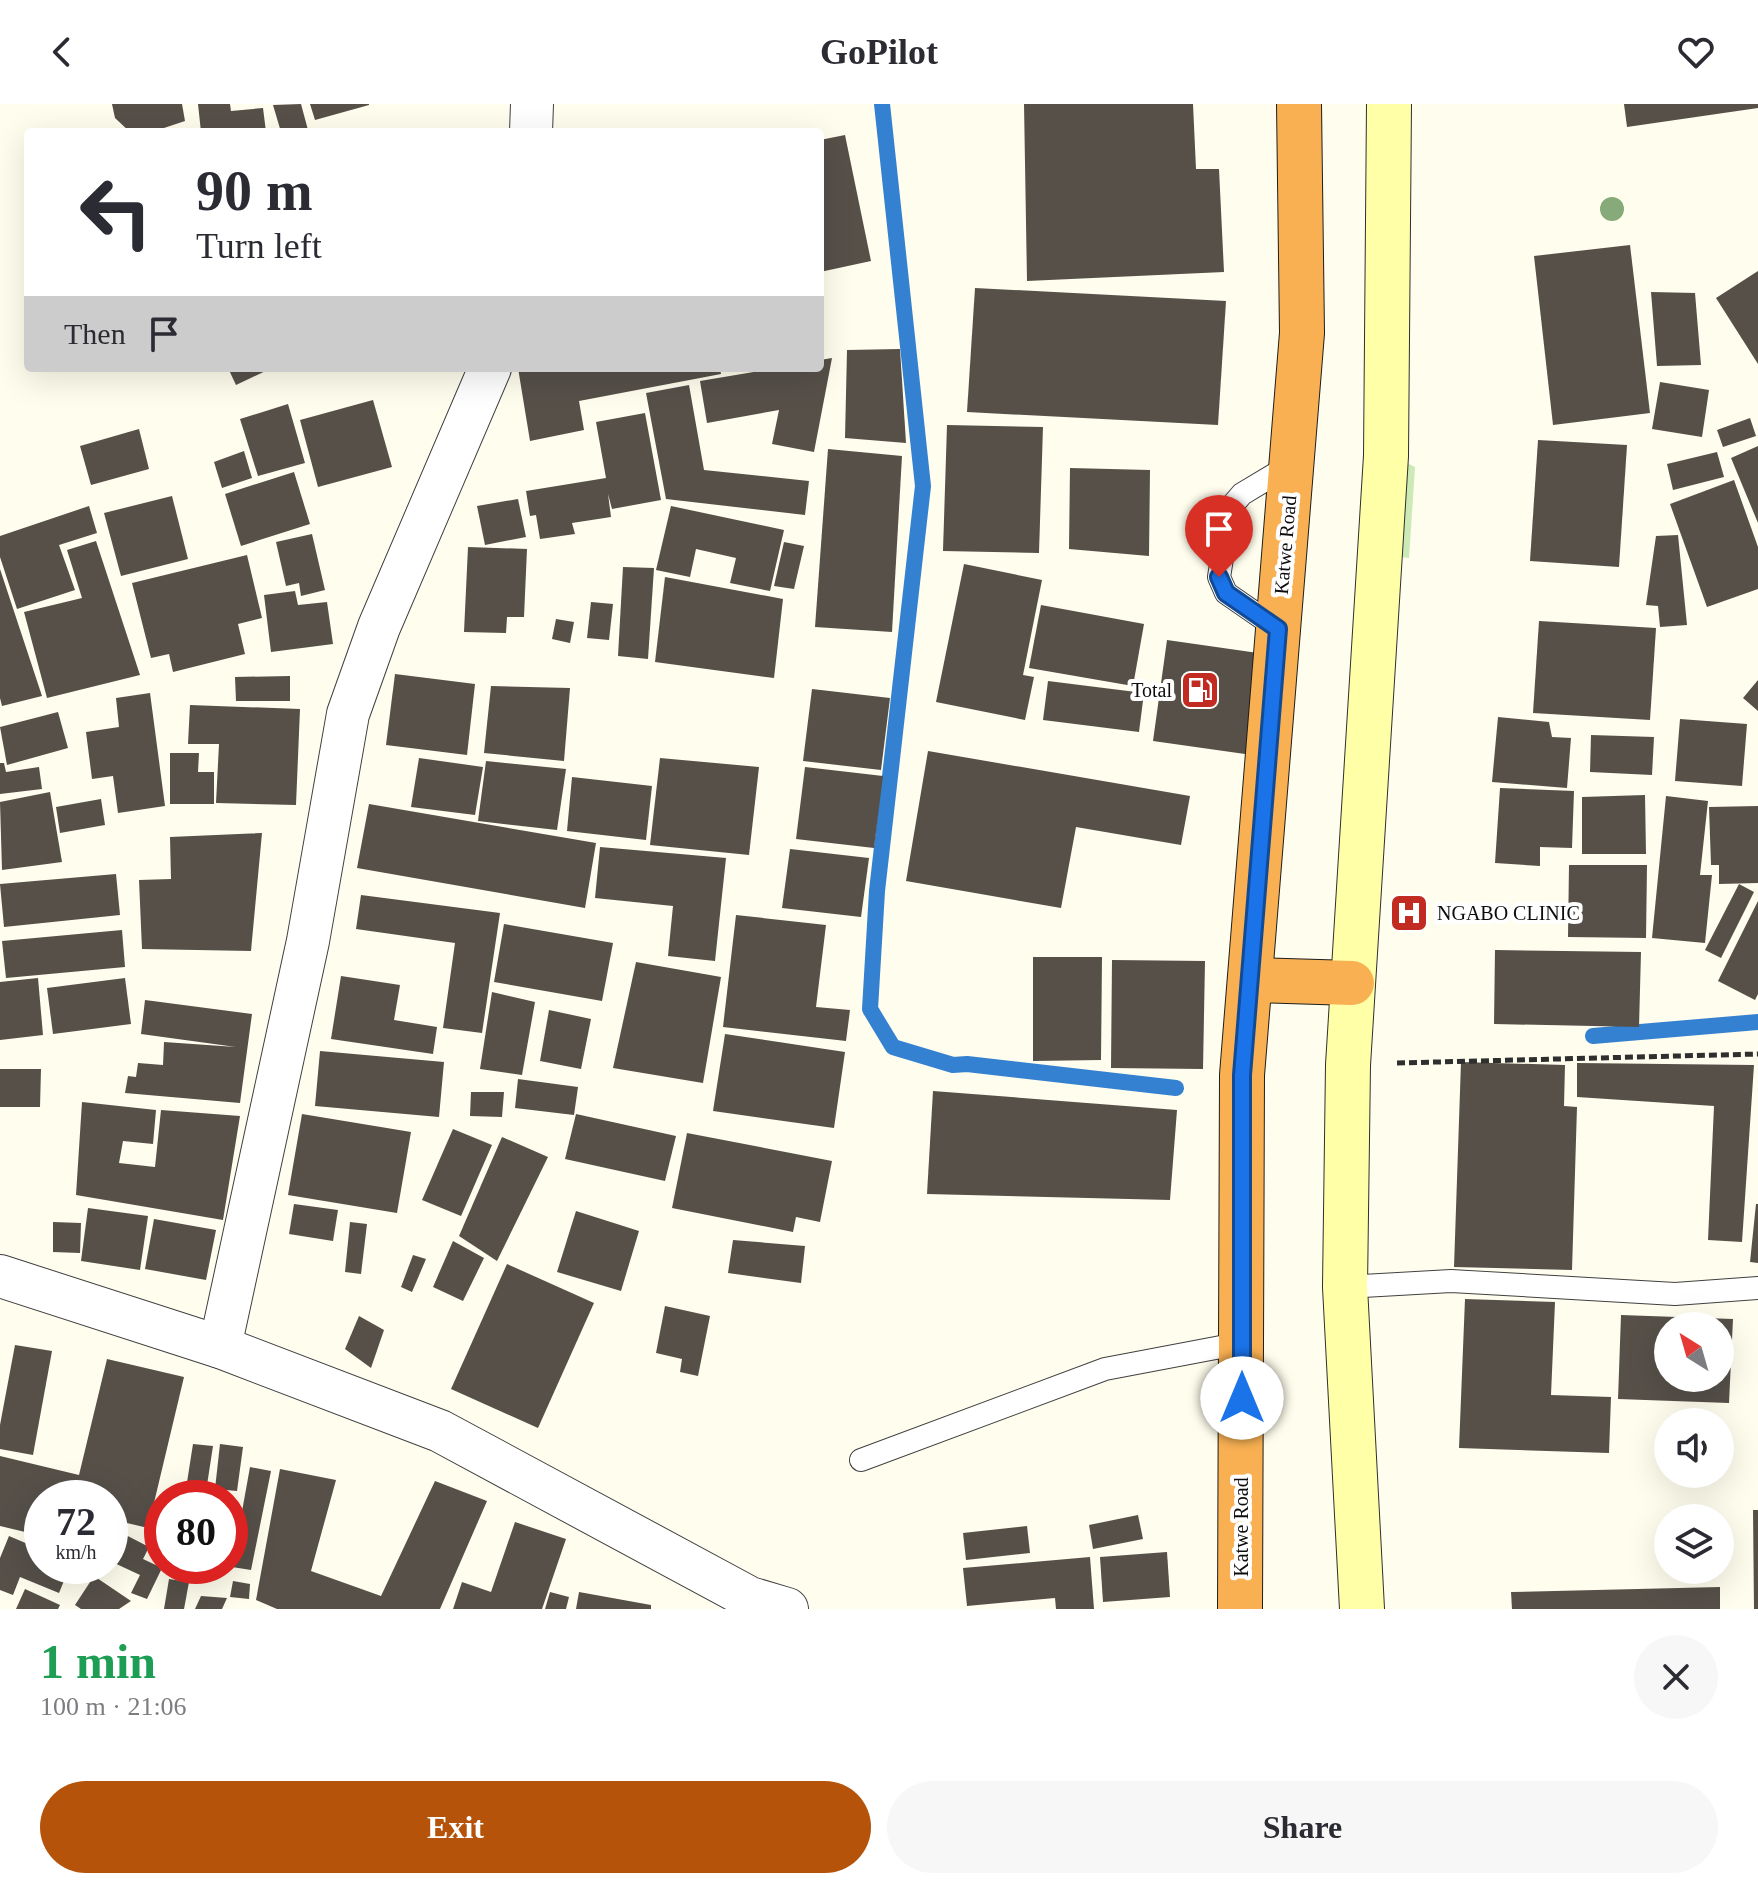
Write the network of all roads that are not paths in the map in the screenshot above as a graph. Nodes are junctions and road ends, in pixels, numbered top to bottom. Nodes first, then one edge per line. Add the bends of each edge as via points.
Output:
1 (1299, 104) edge
2 (1389, 104) edge
3 (488, 372) edge
4 (1292, 464) junction
5 (1278, 629) junction
6 (1250, 980) junction
7 (1352, 983) junction
8 (0, 1276) edge
9 (1345, 1287) junction
10 (1758, 1288) edge
11 (1242, 1343) junction
12 (220, 1347) junction
13 (861, 1460) dead end
14 (787, 1609) edge
15 (1240, 1609) edge
16 (1362, 1609) edge

1 - 4 highway, Katwe Road via 1302,333
2 - 7 street via 1386,456
3 - 12 street via 379,627 348,714 308,941
4 - 5 highway, Katwe Road
4 - 5 lane via 1242,494 1230,508 1219,577 1226,593
5 - 6 highway, Katwe Road
6 - 7 highway
6 - 11 highway, Katwe Road via 1242,1075
7 - 9 street
8 - 12 street
9 - 10 lane via 1451,1281 1675,1294
9 - 16 street
11 - 13 lane via 1105,1369
11 - 15 highway, Katwe Road
12 - 14 street via 440,1431 750,1598

